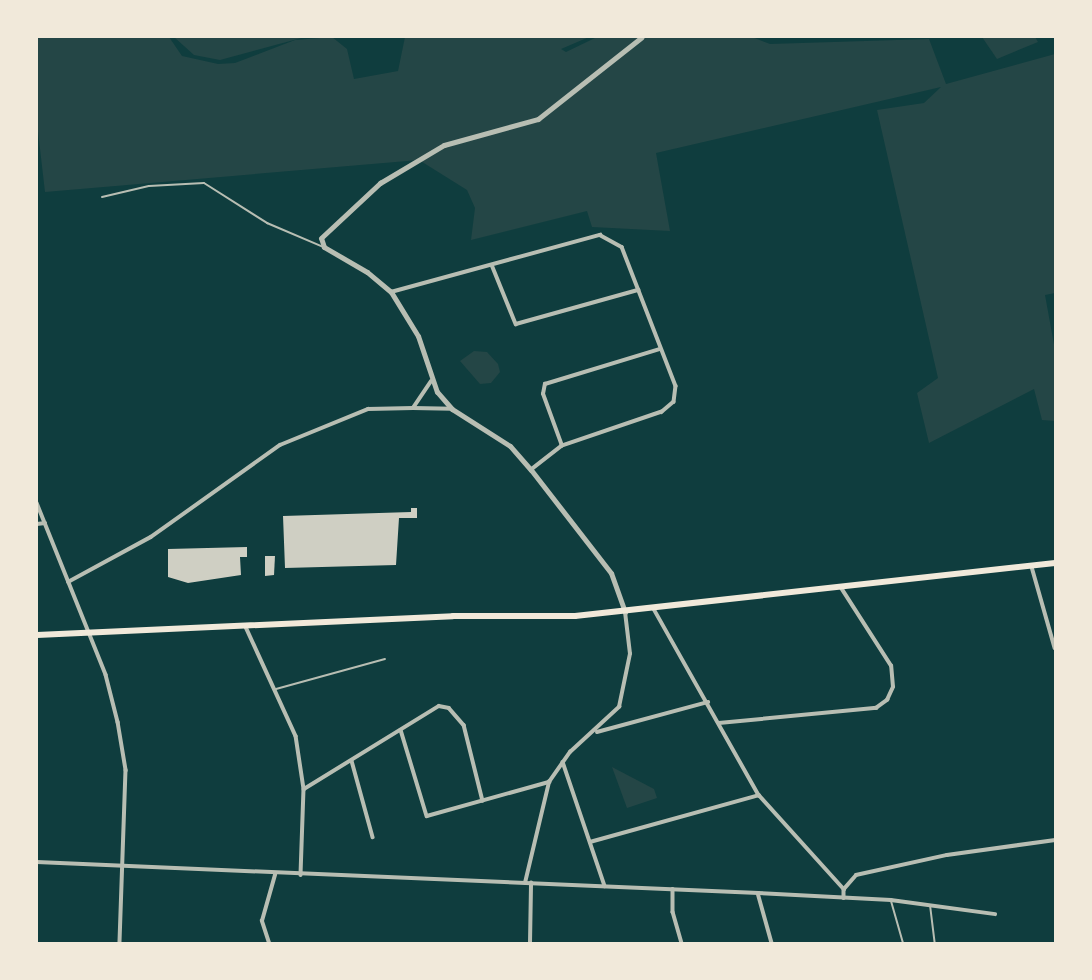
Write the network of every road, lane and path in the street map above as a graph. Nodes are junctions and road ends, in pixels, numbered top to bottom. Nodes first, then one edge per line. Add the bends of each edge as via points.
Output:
1 (642, 37) edge
2 (102, 197) dead end
3 (324, 247) junction
4 (492, 265) junction
5 (638, 290) junction
6 (391, 292) junction
7 (660, 349) junction
8 (431, 381) junction
9 (413, 408) junction
10 (452, 409) junction
11 (562, 446) junction
12 (531, 470) junction
13 (37, 503) edge
14 (44, 523) junction
15 (37, 524) edge
16 (1055, 563) edge
17 (1032, 565) junction
18 (68, 582) junction
19 (841, 588) junction
20 (654, 609) junction
21 (625, 612) junction
22 (245, 624) junction
23 (87, 629) junction
24 (37, 635) edge
25 (1055, 648) edge
26 (385, 659) dead end
27 (275, 690) junction
28 (708, 702) junction
29 (719, 723) junction
30 (401, 730) junction
31 (595, 733) junction
32 (352, 761) junction
33 (563, 761) junction
34 (549, 782) junction
35 (304, 789) junction
36 (758, 795) junction
37 (483, 801) junction
38 (373, 837) dead end
39 (1055, 840) edge
40 (590, 842) junction
41 (37, 862) edge
42 (121, 866) junction
43 (275, 874) junction
44 (301, 876) junction
45 (525, 883) junction
46 (531, 883) junction
47 (605, 886) junction
48 (673, 889) junction
49 (844, 889) junction
50 (758, 893) junction
51 (844, 898) junction
52 (891, 900) junction
53 (930, 904) junction
54 (995, 915) dead end
55 (120, 943) edge
56 (269, 943) edge
57 (530, 943) edge
58 (682, 943) edge
59 (772, 943) edge
60 (903, 943) edge
61 (935, 943) edge

1 - 3 street via 538,119 444,145 380,183 323,234
2 - 3 lane via 149,186 204,183 267,223
3 - 6 street
4 - 5 street via 600,235 622,247
4 - 5 street via 516,324
4 - 6 street
5 - 7 street
6 - 8 street via 418,336
7 - 11 street via 676,386 669,408
7 - 11 street via 545,384 543,394
8 - 9 street
8 - 10 street
9 - 10 street
9 - 18 street via 368,409 280,444 151,537
10 - 12 street via 510,446
11 - 12 street
12 - 21 street via 611,573
13 - 14 street
14 - 15 street
14 - 18 street
16 - 17 main road
17 - 19 main road
17 - 25 street
18 - 23 street
19 - 20 main road
19 - 29 street via 891,666 893,687 887,700 876,708
20 - 21 main road
20 - 28 street
21 - 22 main road
21 - 31 street via 630,654 625,689 619,707
22 - 23 main road
22 - 27 street
23 - 24 main road
23 - 42 street via 106,675 125,769
26 - 27 lane
27 - 35 street via 296,736
28 - 29 street
28 - 31 street
29 - 36 street
30 - 32 street
30 - 37 street via 428,816
30 - 37 street via 439,706 459,716
31 - 33 street
32 - 35 street
32 - 38 street
33 - 34 street
33 - 40 street
34 - 37 street
34 - 45 street
35 - 44 street
36 - 40 street
36 - 49 street
39 - 49 street via 947,855 856,876
40 - 47 street
41 - 42 street
42 - 43 street
42 - 55 street
43 - 44 street
43 - 56 street via 262,921
44 - 45 street
45 - 46 street
46 - 47 street
46 - 57 street
47 - 48 street
48 - 50 street
48 - 58 street via 673,912
49 - 51 street
50 - 51 street
50 - 59 street
51 - 52 street
52 - 53 street
52 - 60 lane
53 - 54 street
53 - 61 lane

